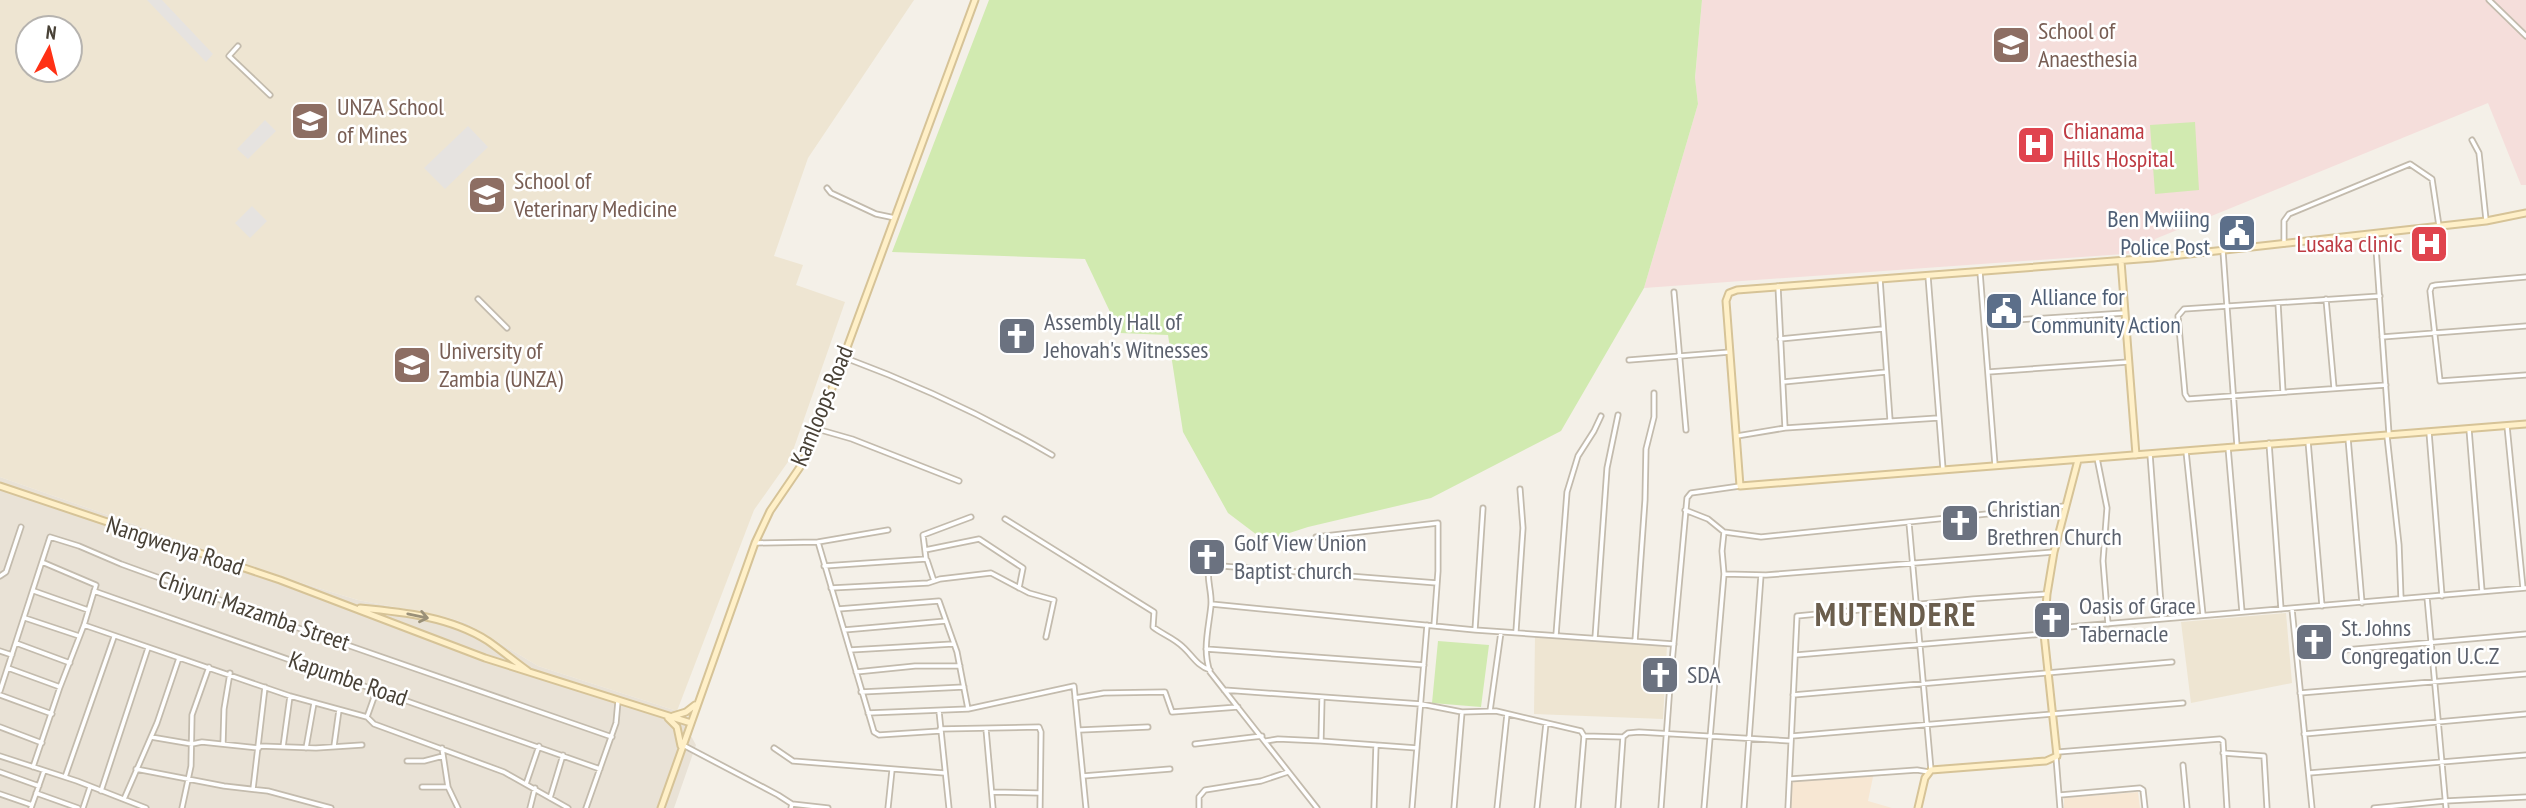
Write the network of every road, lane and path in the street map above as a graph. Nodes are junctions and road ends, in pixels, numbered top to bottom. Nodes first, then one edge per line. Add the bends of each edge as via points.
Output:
1 (975, 0) edge
2 (2489, 0) edge
3 (2526, 36) edge
4 (238, 47) dead end
5 (270, 95) dead end
6 (2472, 140) dead end
7 (827, 188) dead end
8 (2526, 213) edge
9 (895, 218) junction
10 (2486, 221) junction
11 (2439, 226) junction
12 (2375, 234) junction
13 (2284, 244) junction
14 (2223, 251) junction
15 (2121, 261) junction
16 (1980, 272) junction
17 (1928, 276) junction
18 (2526, 277) edge
19 (1880, 279) junction
20 (1778, 286) junction
21 (1674, 292) dead end
22 (2379, 296) junction
23 (478, 299) dead end
24 (2326, 299) junction
25 (2278, 303) junction
26 (2226, 307) junction
27 (2124, 313) junction
28 (1985, 322) junction
29 (2526, 326) edge
30 (507, 328) dead end
31 (1882, 329) junction
32 (2433, 334) junction
33 (2382, 337) junction
34 (1780, 339) junction
35 (1730, 352) junction
36 (1678, 356) junction
37 (843, 357) junction
38 (1629, 360) dead end
39 (2128, 362) junction
40 (1886, 372) junction
41 (1988, 372) junction
42 (2526, 375) edge
43 (1783, 382) junction
44 (2386, 385) junction
45 (2334, 388) junction
46 (2283, 392) junction
47 (1654, 393) dead end
48 (2233, 396) junction
49 (1618, 415) dead end
50 (1601, 416) dead end
51 (1938, 418) junction
52 (1890, 421) junction
53 (2506, 424) junction
54 (2526, 424) edge
55 (2469, 427) junction
56 (1785, 428) junction
57 (817, 429) junction
58 (1686, 430) dead end
59 (2429, 430) junction
60 (2388, 434) junction
61 (1737, 436) junction
62 (2348, 438) junction
63 (2308, 441) junction
64 (2269, 443) junction
65 (2237, 446) junction
66 (2228, 447) junction
67 (2186, 451) junction
68 (2150, 454) junction
69 (2136, 455) junction
70 (1052, 456) dead end
71 (2097, 458) junction
72 (2078, 460) junction
73 (1995, 465) junction
74 (1943, 469) junction
75 (959, 481) dead end
76 (0, 486) edge
77 (1740, 486) junction
78 (1520, 489) dead end
79 (2065, 506) junction
80 (1483, 508) dead end
81 (1685, 510) junction
82 (971, 517) dead end
83 (1005, 519) dead end
84 (1909, 523) junction
85 (21, 527) dead end
86 (888, 530) dead end
87 (1724, 532) junction
88 (1316, 537) dead end
89 (818, 542) junction
90 (755, 543) junction
91 (925, 550) junction
92 (2054, 552) junction
93 (926, 559) junction
94 (42, 562) junction
95 (1912, 563) junction
96 (824, 566) junction
97 (1724, 574) junction
98 (1761, 575) junction
99 (0, 576) edge
100 (934, 581) junction
101 (1437, 583) junction
102 (831, 588) junction
103 (1019, 588) junction
104 (2525, 588) edge
105 (34, 591) junction
106 (94, 591) junction
107 (2482, 592) junction
108 (2047, 594) junction
109 (2442, 596) junction
110 (2427, 597) junction
111 (2401, 599) junction
112 (2362, 603) junction
113 (1211, 604) junction
114 (1917, 604) junction
115 (2322, 606) junction
116 (350, 607) junction
117 (838, 609) junction
118 (2292, 609) junction
119 (88, 610) junction
120 (2281, 610) junction
121 (2242, 612) junction
122 (2203, 615) junction
123 (25, 618) junction
124 (2162, 619) junction
125 (946, 621) junction
126 (2108, 624) junction
127 (85, 625) junction
128 (1427, 625) junction
129 (1434, 626) junction
130 (844, 630) junction
131 (1475, 630) junction
132 (1516, 631) junction
133 (1501, 632) junction
134 (2045, 632) junction
135 (2526, 634) edge
136 (1556, 635) junction
137 (80, 636) junction
138 (114, 636) junction
139 (1046, 637) dead end
140 (1595, 638) junction
141 (1635, 641) junction
142 (2431, 641) junction
143 (16, 643) junction
144 (954, 644) junction
145 (1674, 644) junction
146 (1920, 644) junction
147 (148, 648) junction
148 (1206, 649) junction
149 (850, 650) junction
150 (2345, 650) dead end
151 (0, 651) edge
152 (1796, 654) junction
153 (12, 655) junction
154 (179, 658) junction
155 (2172, 662) dead end
156 (70, 663) junction
157 (1424, 665) junction
158 (960, 666) junction
159 (209, 667) junction
160 (8, 668) junction
161 (1210, 670) junction
162 (856, 672) junction
163 (230, 673) junction
164 (531, 674) junction
165 (2049, 674) junction
166 (2526, 674) edge
167 (2435, 681) junction
168 (1924, 684) junction
169 (60, 687) junction
170 (265, 687) junction
171 (965, 687) junction
172 (377, 689) junction
173 (1224, 690) junction
174 (862, 691) junction
175 (0, 693) edge
176 (2300, 693) junction
177 (1793, 695) junction
178 (290, 696) junction
179 (1322, 697) junction
180 (1075, 698) junction
181 (618, 701) junction
182 (698, 702) junction
183 (2183, 702) dead end
184 (314, 703) junction
185 (1421, 704) junction
186 (1238, 707) junction
187 (968, 709) junction
188 (339, 710) junction
189 (939, 711) junction
190 (1490, 711) junction
191 (1462, 712) junction
192 (868, 713) junction
193 (2053, 713) junction
194 (52, 714) junction
195 (1507, 714) junction
196 (2526, 714) edge
197 (663, 715) junction
198 (367, 717) junction
199 (691, 723) junction
200 (1546, 723) junction
201 (2439, 723) junction
202 (1928, 724) junction
203 (0, 727) edge
204 (1148, 727) dead end
205 (986, 729) junction
206 (940, 730) junction
207 (1079, 730) junction
208 (1666, 733) junction
209 (2304, 734) junction
210 (1262, 736) junction
211 (1584, 736) junction
212 (1710, 736) junction
213 (151, 737) junction
214 (611, 737) junction
215 (1623, 737) junction
216 (1792, 738) junction
217 (1749, 740) junction
218 (1266, 741) junction
219 (1321, 741) junction
220 (42, 743) junction
221 (223, 743) junction
222 (192, 744) junction
223 (362, 744) dead end
224 (1195, 744) dead end
225 (683, 745) junction
226 (1376, 745) junction
227 (539, 746) junction
228 (259, 747) junction
229 (283, 747) junction
230 (334, 747) junction
231 (306, 748) junction
232 (442, 748) junction
233 (774, 748) dead end
234 (1417, 748) junction
235 (2223, 753) junction
236 (563, 755) junction
237 (679, 755) junction
238 (2057, 755) junction
239 (2526, 755) edge
240 (0, 756) edge
241 (443, 756) junction
242 (407, 761) dead end
243 (2442, 762) junction
244 (2183, 765) dead end
245 (33, 767) junction
246 (136, 769) junction
247 (600, 769) junction
248 (1170, 769) dead end
249 (891, 770) junction
250 (44, 771) junction
251 (1930, 771) junction
252 (0, 772) edge
253 (1289, 772) junction
254 (944, 773) junction
255 (2309, 773) junction
256 (1083, 776) junction
257 (65, 777) junction
258 (1790, 779) junction
259 (189, 780) junction
260 (526, 784) junction
261 (39, 786) junction
262 (90, 786) junction
263 (422, 787) dead end
264 (448, 787) junction
265 (535, 788) junction
266 (253, 789) junction
267 (101, 791) junction
268 (991, 792) junction
269 (36, 793) junction
270 (1039, 793) junction
271 (0, 794) edge
272 (2060, 795) junction
273 (2526, 797) edge
274 (550, 798) junction
275 (123, 799) junction
276 (2445, 801) junction
277 (32, 806) edge
278 (132, 806) edge
279 (792, 806) edge
280 (1314, 807) edge
281 (78, 808) edge
282 (83, 808) edge
283 (146, 808) edge
284 (181, 808) edge
285 (331, 808) edge
286 (458, 808) edge
287 (530, 808) edge
288 (568, 808) edge
289 (586, 808) edge
290 (660, 808) edge
291 (828, 808) edge
292 (888, 808) edge
293 (949, 808) edge
294 (992, 808) edge
295 (1040, 808) edge
296 (1086, 808) edge
297 (1199, 808) edge
298 (1374, 808) edge
299 (1412, 808) edge
300 (1454, 808) edge
301 (1497, 808) edge
302 (1537, 808) edge
303 (1578, 808) edge
304 (1618, 808) edge
305 (1661, 808) edge
306 (1704, 808) edge
307 (1744, 808) edge
308 (1788, 808) edge
309 (1917, 808) edge
310 (2060, 808) edge
311 (2145, 808) edge
312 (2187, 808) edge
313 (2227, 808) edge
314 (2267, 808) edge
315 (2312, 808) edge
316 (2374, 808) edge
317 (2446, 808) edge

1 - 9 main road, Kamloops Road
2 - 3 street
4 - 5 street via 229,56
6 - 10 street via 2479,153
7 - 9 street via 876,214
8 - 10 main road
9 - 37 main road, Kamloops Road
10 - 11 main road
11 - 12 main road
11 - 13 street via 2432,179 2410,164 2288,214
12 - 13 main road
12 - 22 street
13 - 14 main road
14 - 15 main road
14 - 26 street
15 - 16 main road
15 - 27 main road
16 - 17 main road
16 - 28 street
17 - 19 main road
17 - 51 street
18 - 32 street via 2432,286
19 - 20 main road
19 - 31 street
20 - 34 street
20 - 35 main road via 1728,293
21 - 36 street
22 - 24 street
22 - 33 street
23 - 30 street
24 - 25 street
24 - 45 street
25 - 26 street
25 - 46 street
26 - 48 street
26 - 48 street via 2184,309 2178,316 2188,399
27 - 28 street
27 - 39 main road
28 - 41 street
29 - 32 street
31 - 34 street
31 - 40 street
32 - 33 street
32 - 42 street via 2440,380
33 - 44 street
34 - 43 street
35 - 36 street
35 - 61 main road
36 - 38 street
36 - 58 street
37 - 57 main road, Kamloops Road
37 - 70 street via 995,422
39 - 41 street
39 - 69 main road
40 - 43 street
40 - 52 street
41 - 73 street
43 - 56 street
44 - 45 street
44 - 60 street
45 - 46 street
46 - 48 street
47 - 141 street via 1646,449
48 - 65 street
49 - 140 street via 1607,468
50 - 136 street via 1577,456 1567,492
51 - 52 street
51 - 74 street
52 - 56 street
53 - 54 main road
53 - 55 main road
53 - 104 street
55 - 59 main road
55 - 107 street
56 - 61 street
57 - 75 street
57 - 90 main road, Kamloops Road
59 - 60 main road
59 - 109 street
60 - 62 main road
60 - 111 street
61 - 77 main road
62 - 63 main road
62 - 112 street
63 - 64 main road
63 - 115 street
64 - 65 main road
64 - 120 street
65 - 66 main road
66 - 67 main road
66 - 121 street
67 - 68 main road
67 - 122 street
68 - 69 main road
68 - 124 street
69 - 71 main road
71 - 72 main road
71 - 126 street via 2107,508 2103,561
72 - 73 main road
72 - 79 main road
73 - 74 main road
74 - 77 main road
76 - 116 main road, Nangwenya Road
77 - 81 street via 1691,493
78 - 132 street via 1523,528
79 - 84 street
79 - 92 main road
80 - 131 street
81 - 87 street
81 - 145 street
82 - 91 street via 924,534
83 - 161 street via 1154,612 1155,630 1175,640
84 - 87 street via 1761,537
84 - 95 street
85 - 99 street via 6,572
86 - 89 street
87 - 97 street
88 - 101 street via 1438,523
89 - 90 street
89 - 96 street
90 - 182 main road, Kamloops Road
91 - 93 street
91 - 103 street via 979,539 1023,568
92 - 95 street
92 - 108 main road
93 - 96 street
93 - 100 street
94 - 105 street, Chiyuni Mazamba Street
94 - 106 street, Kapumbe Road via 96,584
94 - 214 street, Chiyuni Mazamba Street via 50,537 66,541
95 - 98 street
95 - 114 street
96 - 102 street
97 - 98 street
97 - 212 street
98 - 217 street
100 - 102 street
100 - 103 street via 991,573
101 - 113 street via 1212,565 1208,568
101 - 129 street
102 - 117 street
103 - 139 street via 1054,600
104 - 107 street
105 - 119 street
105 - 123 street, Chiyuni Mazamba Street
106 - 119 street
106 - 172 street, Kapumbe Road
107 - 109 street
108 - 114 street
108 - 134 main road
109 - 110 street
110 - 111 street
110 - 142 street
111 - 112 street
112 - 115 street
113 - 128 street
113 - 148 street
114 - 146 street
114 - 152 street via 1797,616
115 - 118 street
116 - 164 main road, Nangwenya Road
116 -> 164 main road, Nangwenya Road via 447,622 486,640
117 - 125 street via 939,601
117 - 130 street
118 - 120 street
118 - 176 street
119 - 127 street
120 - 121 street
121 - 122 street
122 - 124 street
123 - 137 street
123 - 143 street, Chiyuni Mazamba Street
124 - 126 street
125 - 130 street
125 - 144 street
126 - 134 street
127 - 137 street
127 - 138 street
128 - 129 street
128 - 157 street
129 - 131 street
130 - 149 street
131 - 133 street
132 - 133 street
132 - 136 street
133 - 190 street
134 - 146 street
134 - 165 main road
135 - 142 street
136 - 140 street
137 - 156 street
138 - 147 street
138 - 257 street
140 - 141 street
141 - 145 street
142 - 150 street
142 - 167 street
143 - 153 street, Chiyuni Mazamba Street
143 - 156 street
144 - 149 street
144 - 158 street
145 - 208 street
146 - 152 street
146 - 168 street
147 - 154 street
147 - 267 street
148 - 157 street
148 - 161 street
149 - 162 street
151 - 153 street
152 - 177 street
153 - 160 street, Chiyuni Mazamba Street
154 - 159 street
154 - 213 street
155 - 165 street
156 - 169 street
157 - 185 street
158 - 162 street
158 - 171 street
159 - 163 street
159 - 222 street via 192,715
160 - 169 street
160 - 175 street, Chiyuni Mazamba Street
161 - 173 street
162 - 174 street
163 - 170 street
163 - 221 street
164 - 181 main road, Nangwenya Road
165 - 168 street
165 - 193 main road
166 - 167 street
167 - 176 street
167 - 201 street
168 - 177 street
168 - 202 street
169 - 194 street
170 - 178 street
170 - 228 street
171 - 174 street
171 - 187 street
172 - 198 street
172 - 227 street, Kapumbe Road
173 - 179 street
173 - 186 street
174 - 192 street
175 - 194 street
176 - 209 street
177 - 216 street
178 - 184 street
178 - 229 street
179 - 185 street
179 - 219 street
180 - 186 street via 1165,692 1172,712
180 - 187 street via 1074,686
180 - 207 street
181 - 197 main road, Nangwenya Road
181 - 214 street
182 - 197 main road via 678,715
182 - 199 main road, Kamloops Road
183 - 193 street
184 - 188 street
184 - 231 street
185 - 191 street
185 - 234 street
186 - 210 street
187 - 189 street
188 - 198 street
188 - 230 street
189 - 192 street
189 - 206 street
190 - 191 street
190 - 195 street
191 - 300 street
192 - 206 street via 877,734
193 - 202 street
193 - 238 main road
194 - 220 street
195 - 200 street
195 - 301 street
196 - 201 street
197 - 199 main road, Nangwenya Road
197 - 237 main road via 680,736
198 - 232 street via 374,724
199 - 225 main road, Kamloops Road
200 - 211 street via 1581,731
200 - 302 street
201 - 209 street
201 - 243 street
202 - 216 street
202 - 251 street
203 - 220 street
204 - 207 street
205 - 206 street
205 - 268 street
205 - 270 street via 1039,727
206 - 254 street
207 - 256 street
208 - 212 street
208 - 215 street via 1628,733
208 - 305 street
209 - 255 street
210 - 218 street
210 - 224 street
211 - 215 street
211 - 303 street
212 - 217 street
212 - 306 street
213 - 222 street
213 - 246 street
214 - 247 street
215 - 304 street
216 - 217 street
216 - 258 street
217 - 307 street
218 - 219 street
218 - 253 street
219 - 226 street
220 - 245 street
221 - 222 street
221 - 228 street
222 - 259 street
223 - 230 street
225 - 237 main road, Kamloops Road
225 - 279 street
226 - 234 street
226 - 298 street
227 - 236 street, Kapumbe Road
227 - 260 street
228 - 229 street
228 - 266 street
229 - 231 street
230 - 231 street
232 - 241 street
232 - 260 street
233 - 249 street via 793,761
234 - 299 street
235 - 238 street via 2220,738
235 - 313 street
235 - 314 street via 2264,756
236 - 247 street, Kapumbe Road
236 - 274 street
237 - 290 main road, Kamloops Road
238 - 251 main road via 2046,761
238 - 272 street
239 - 243 street
240 - 245 street
241 - 242 street
241 - 264 street
243 - 255 street
243 - 276 street
244 - 312 street
245 - 250 street
246 - 259 street
246 - 275 street
247 - 289 street
248 - 256 street
249 - 254 street
249 - 292 street
250 - 257 street
250 - 261 street
251 - 258 street
251 - 309 main road
252 - 261 street
253 - 280 street
253 - 297 street via 1205,790
254 - 293 street
255 - 315 street
256 - 296 street
257 - 262 street
258 - 308 street
259 - 266 street
259 - 284 street
260 - 265 street
261 - 269 street
262 - 267 street
262 - 282 street
263 - 264 street
264 - 286 street
265 - 274 street
265 - 287 street
266 - 285 street
267 - 275 street
268 - 270 street
268 - 294 street
269 - 277 street
269 - 281 street
270 - 295 street
271 - 277 street
272 - 310 street
272 - 311 street via 2140,788
273 - 276 street
274 - 288 street
275 - 278 street
276 - 316 street
276 - 317 street
278 - 283 street
279 - 291 street

